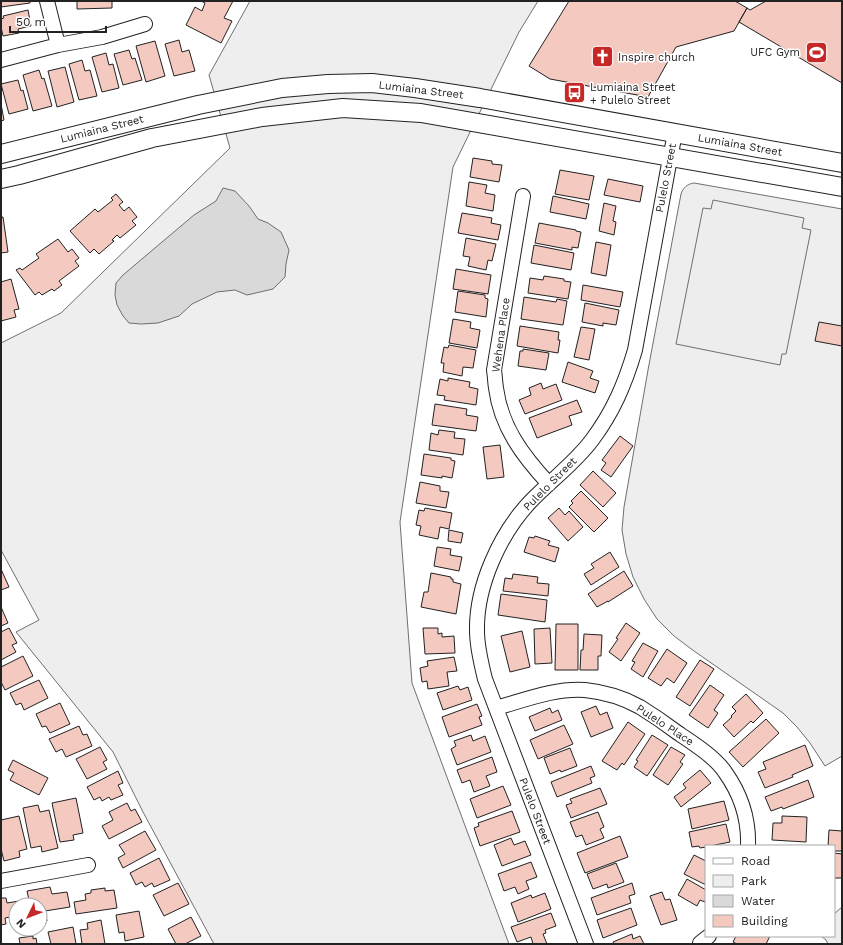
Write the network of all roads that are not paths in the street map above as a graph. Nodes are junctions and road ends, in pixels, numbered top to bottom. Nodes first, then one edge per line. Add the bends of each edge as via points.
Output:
1 (47, 1) edge
2 (144, 24) dead end
3 (58, 45) junction
4 (1, 60) edge
5 (675, 133) junction
6 (1, 154) edge
7 (670, 156) junction
8 (842, 163) edge
9 (1, 179) edge
10 (842, 187) edge
11 (524, 196) dead end
12 (549, 484) junction
13 (496, 708) junction
14 (748, 845) edge
15 (88, 865) dead end
16 (1, 881) edge
17 (586, 944) edge

1 - 3 street
2 - 3 street
3 - 4 street
5 - 6 main road, Lumiaina Street via 415,88 372,84 328,84 282,88 198,105
5 - 7 street, Pulelo Street
5 - 8 main road, Lumiaina Street
7 - 9 main road, Lumiaina Street via 421,113 343,108 262,117 152,138
7 - 10 main road, Lumiaina Street
7 - 12 street, Pulelo Street via 635,350 627,375 617,400 592,440
11 - 12 street, Wehena Place via 494,370 500,408 509,431 521,452
12 - 13 street, Pulelo Street via 520,514 496,551 486,576 479,605 478,652
13 - 14 street, Pulelo Place via 564,690 602,693 639,707 696,745 724,770 741,801 746,817
13 - 17 street, Pulelo Street
15 - 16 street

